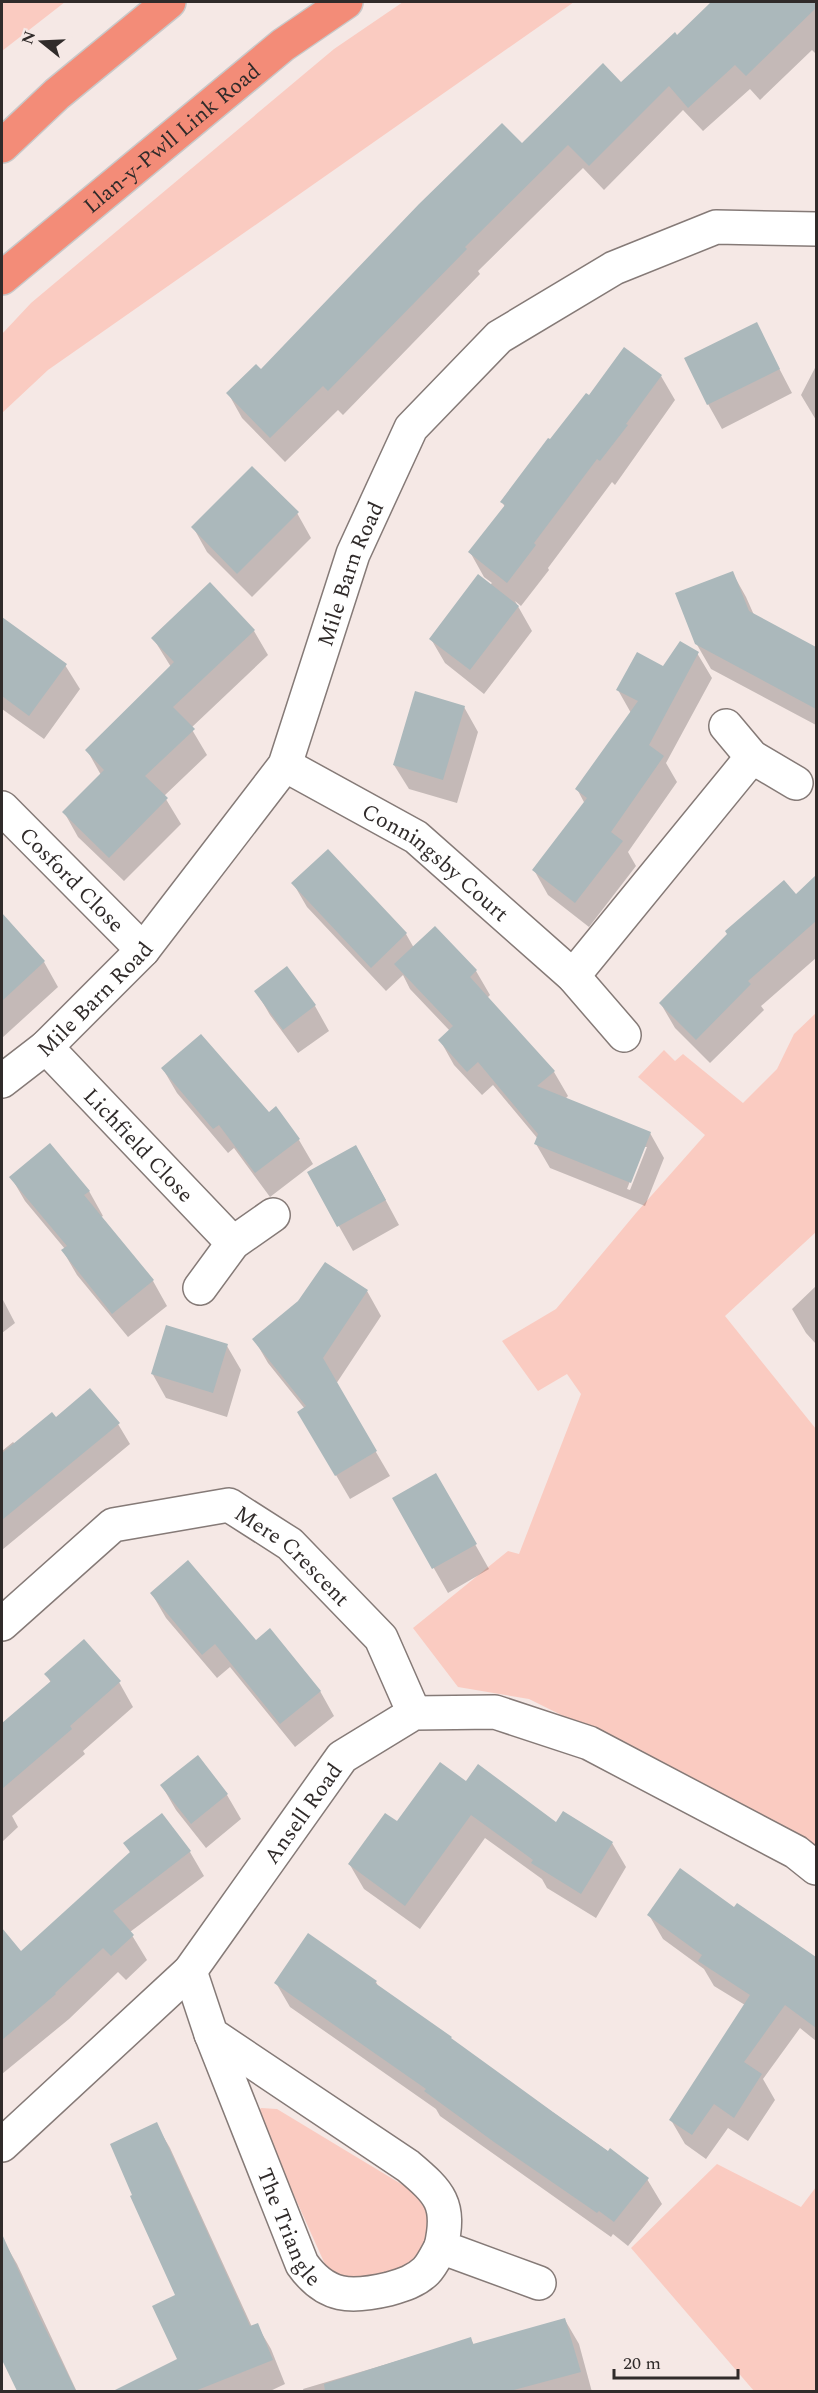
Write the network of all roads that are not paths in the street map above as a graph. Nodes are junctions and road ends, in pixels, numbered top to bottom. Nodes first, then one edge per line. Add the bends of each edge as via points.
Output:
1 (169, 2) edge
2 (346, 2) edge
3 (2, 146) edge
4 (816, 228) edge
5 (2, 278) edge
6 (726, 726) dead end
7 (752, 757) junction
8 (285, 765) junction
9 (796, 783) dead end
10 (2, 808) edge
11 (143, 950) junction
12 (573, 976) junction
13 (624, 1035) dead end
14 (46, 1047) junction
15 (2, 1081) edge
16 (273, 1215) dead end
17 (233, 1243) junction
18 (200, 1288) dead end
19 (2, 1624) edge
20 (414, 1713) junction
21 (816, 1868) edge
22 (190, 1971) junction
23 (211, 2034) junction
24 (2, 2145) edge
25 (441, 2247) junction
26 (539, 2283) dead end

1 - 3 highway via 57,94
2 - 5 highway, Llan-y-Pwll Link Road via 283,45
4 - 8 street, Mile Barn Road via 716,227 614,268 499,338 411,428 353,554
6 - 7 street
7 - 9 street
7 - 12 street
8 - 11 street, Mile Barn Road
8 - 12 street, Conningsby Court via 416,837
10 - 11 street, Cosford Close
11 - 14 street, Mile Barn Road
12 - 13 street, Conningsby Court
14 - 15 street, Mile Barn Road
14 - 17 street, Lichfield Close
16 - 17 street
17 - 18 street
19 - 20 street, Mere Crescent via 113,1525 229,1505 290,1544 381,1638
20 - 21 street via 495,1712 589,1743 796,1852
20 - 22 street, Ansell Road via 342,1757
22 - 23 street, The Triangle
22 - 24 street, Ansell Road
23 - 25 street, The Triangle via 427,2182 442,2200 446,2225
23 - 25 street, The Triangle via 302,2264 313,2279 330,2290 350,2295 406,2285 427,2270
25 - 26 street

